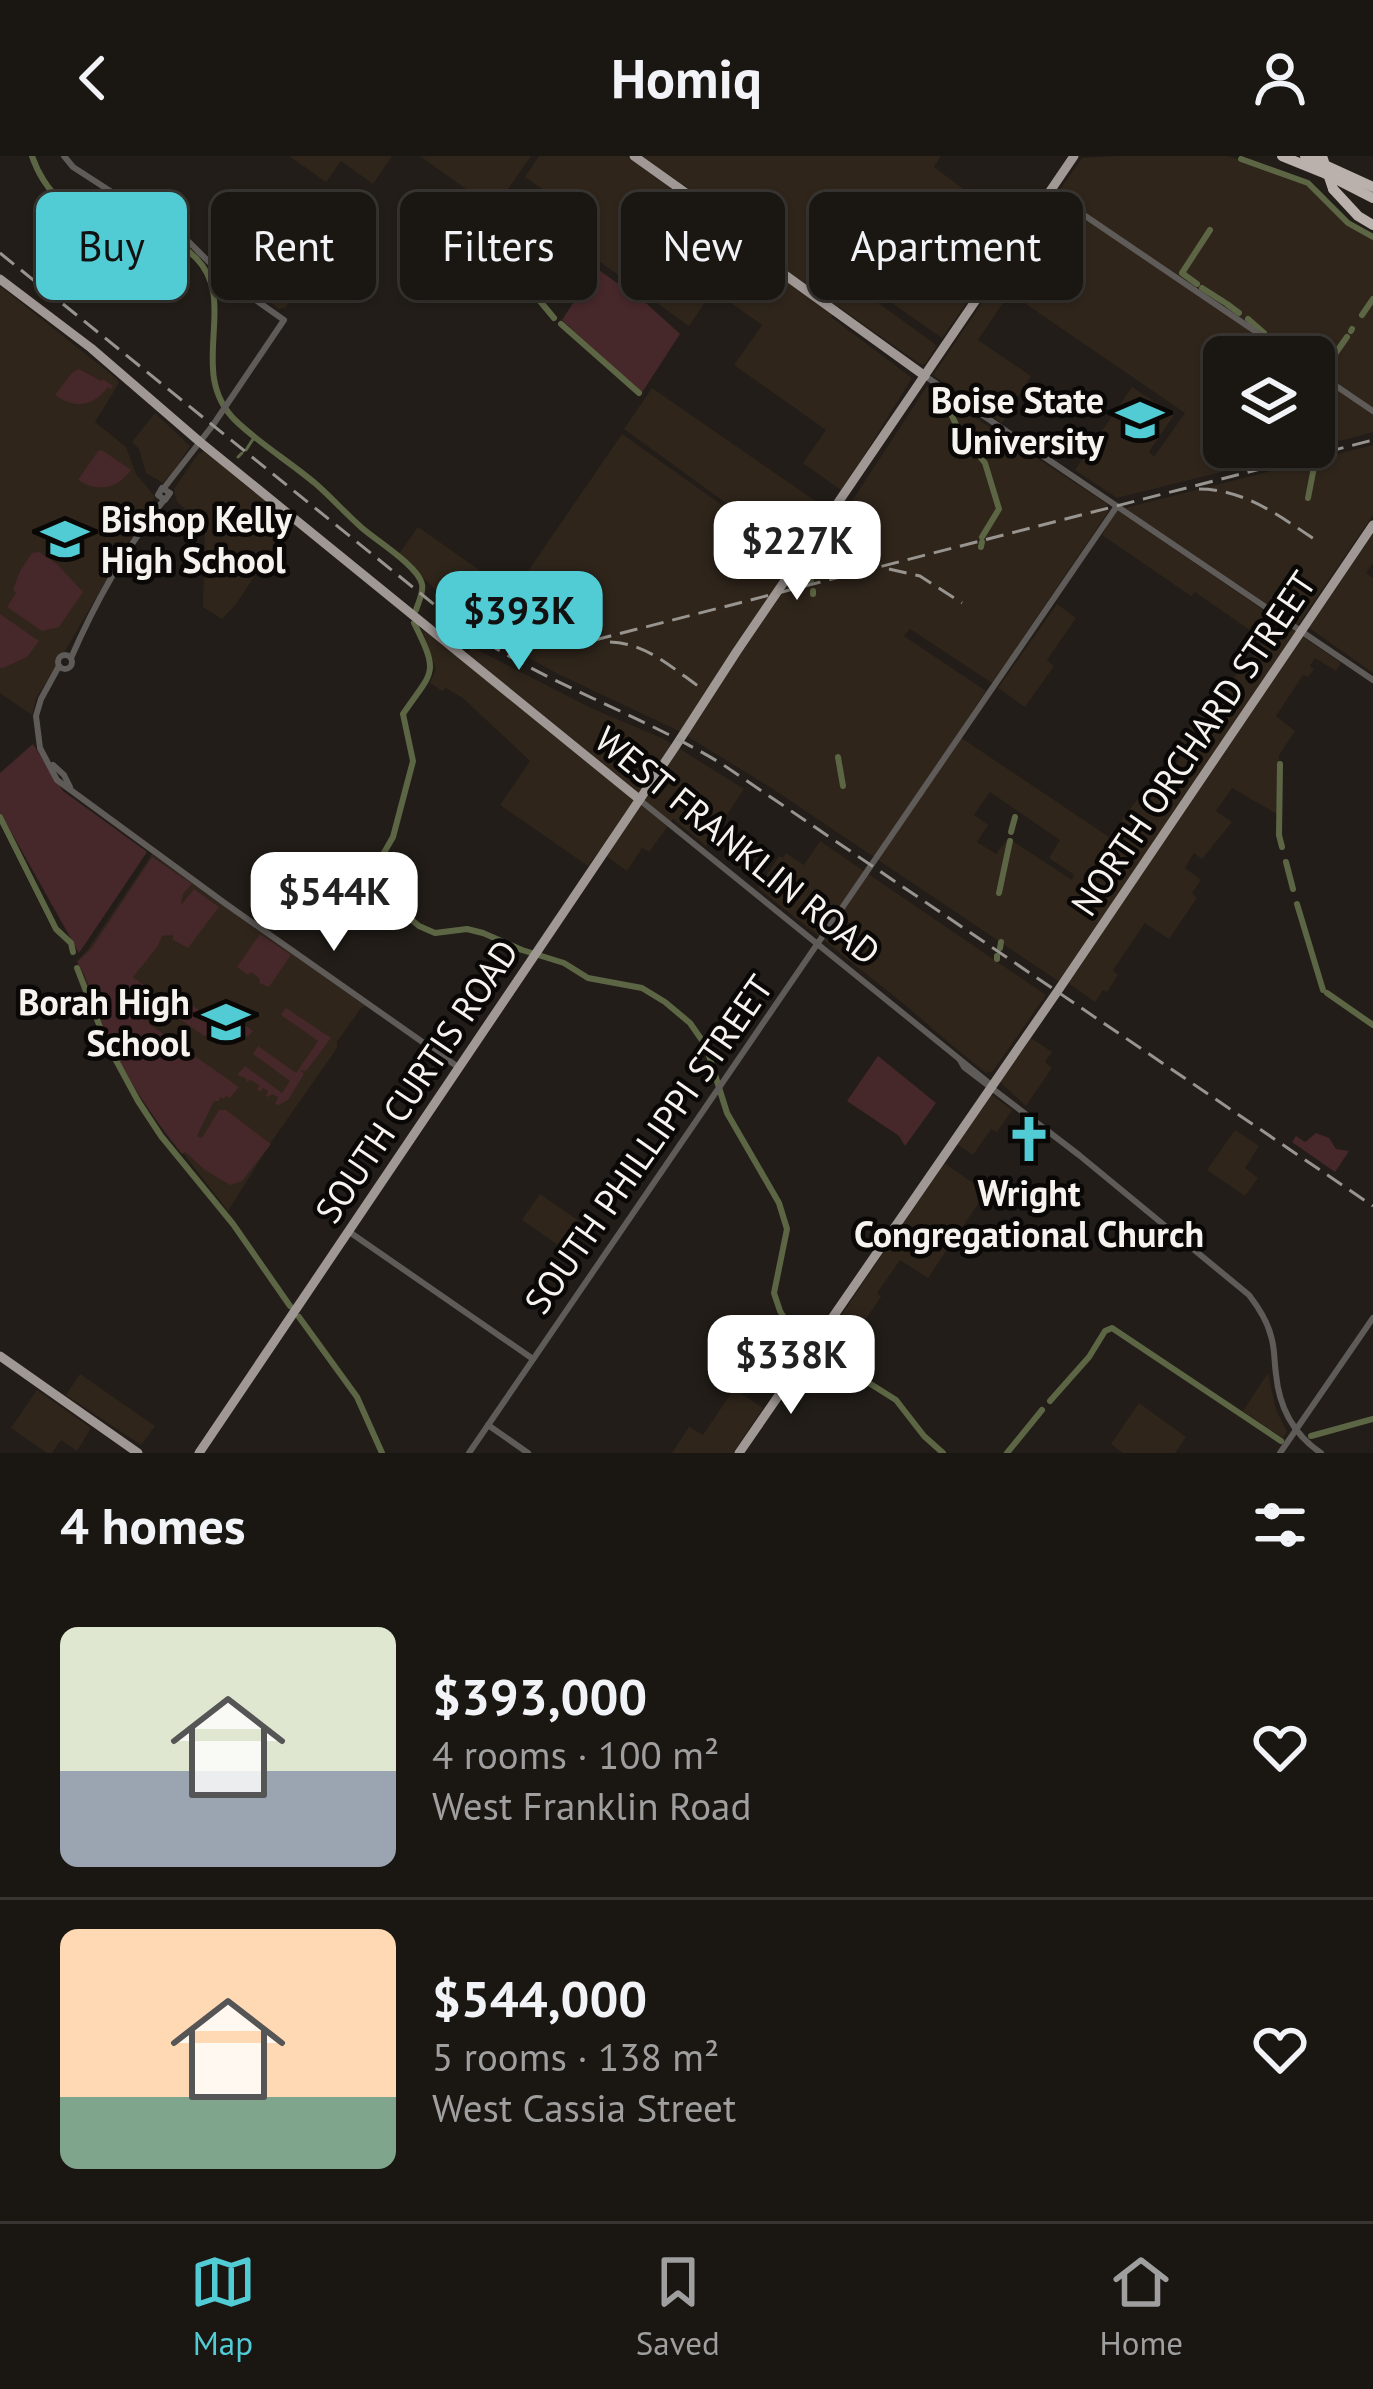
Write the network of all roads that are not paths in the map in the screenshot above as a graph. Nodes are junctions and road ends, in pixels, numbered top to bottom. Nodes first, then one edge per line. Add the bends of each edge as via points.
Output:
1 (64, 156) edge
2 (634, 156) edge
3 (1074, 156) edge
4 (1282, 156) edge
5 (1305, 156) edge
6 (1322, 156) edge
7 (1373, 187) edge
8 (1050, 192) edge
9 (1373, 198) edge
10 (1083, 214) edge
11 (1373, 225) edge
12 (0, 279) edge
13 (977, 300) edge
14 (1262, 336) edge
15 (925, 376) junction
16 (1335, 385) edge
17 (1373, 411) edge
18 (200, 442) junction
19 (1117, 506) junction
20 (1373, 525) edge
21 (1301, 631) junction
22 (1373, 680) edge
23 (639, 800) junction
24 (818, 946) junction
25 (458, 1066) junction
26 (992, 1086) junction
27 (347, 1231) junction
28 (1373, 1318) edge
29 (0, 1356) edge
30 (533, 1359) junction
31 (488, 1425) junction
32 (1296, 1430) junction
33 (138, 1453) edge
34 (199, 1453) edge
35 (469, 1453) edge
36 (528, 1453) edge
37 (740, 1453) edge
38 (1280, 1453) edge
39 (1321, 1453) edge

1 - 18 street via 284,320
2 - 15 main road
3 - 8 main road, SOUTH CURTIS ROAD
4 - 9 highway
5 - 7 highway
6 - 11 highway, bridge via 1333,189
10 - 14 street
12 - 18 main road, WEST FRANKLIN ROAD
13 - 15 main road, SOUTH CURTIS ROAD
15 - 19 street
15 - 23 main road, SOUTH CURTIS ROAD
16 - 17 street
18 - 23 main road, WEST FRANKLIN ROAD
18 - 25 street via 68,657 59,659 38,707 38,741 56,778 73,792
19 - 21 street
19 - 24 street, SOUTH PHILLIPPI STREET
20 - 21 main road, NORTH ORCHARD STREET
21 - 22 street
21 - 26 main road, NORTH ORCHARD STREET
23 - 24 street, WEST FRANKLIN ROAD
23 - 25 main road, SOUTH CURTIS ROAD
24 - 26 street, WEST FRANKLIN ROAD
24 - 30 street, SOUTH PHILLIPPI STREET
25 - 27 main road, SOUTH CURTIS ROAD
26 - 32 street, WEST FRANKLIN ROAD via 1255,1303
26 - 37 main road, NORTH ORCHARD STREET
27 - 30 street
27 - 34 main road, SOUTH CURTIS ROAD
28 - 32 street
29 - 33 main road
30 - 31 street, SOUTH PHILLIPPI STREET
31 - 35 street, SOUTH PHILLIPPI STREET
31 - 36 street
32 - 38 street
32 - 39 street

